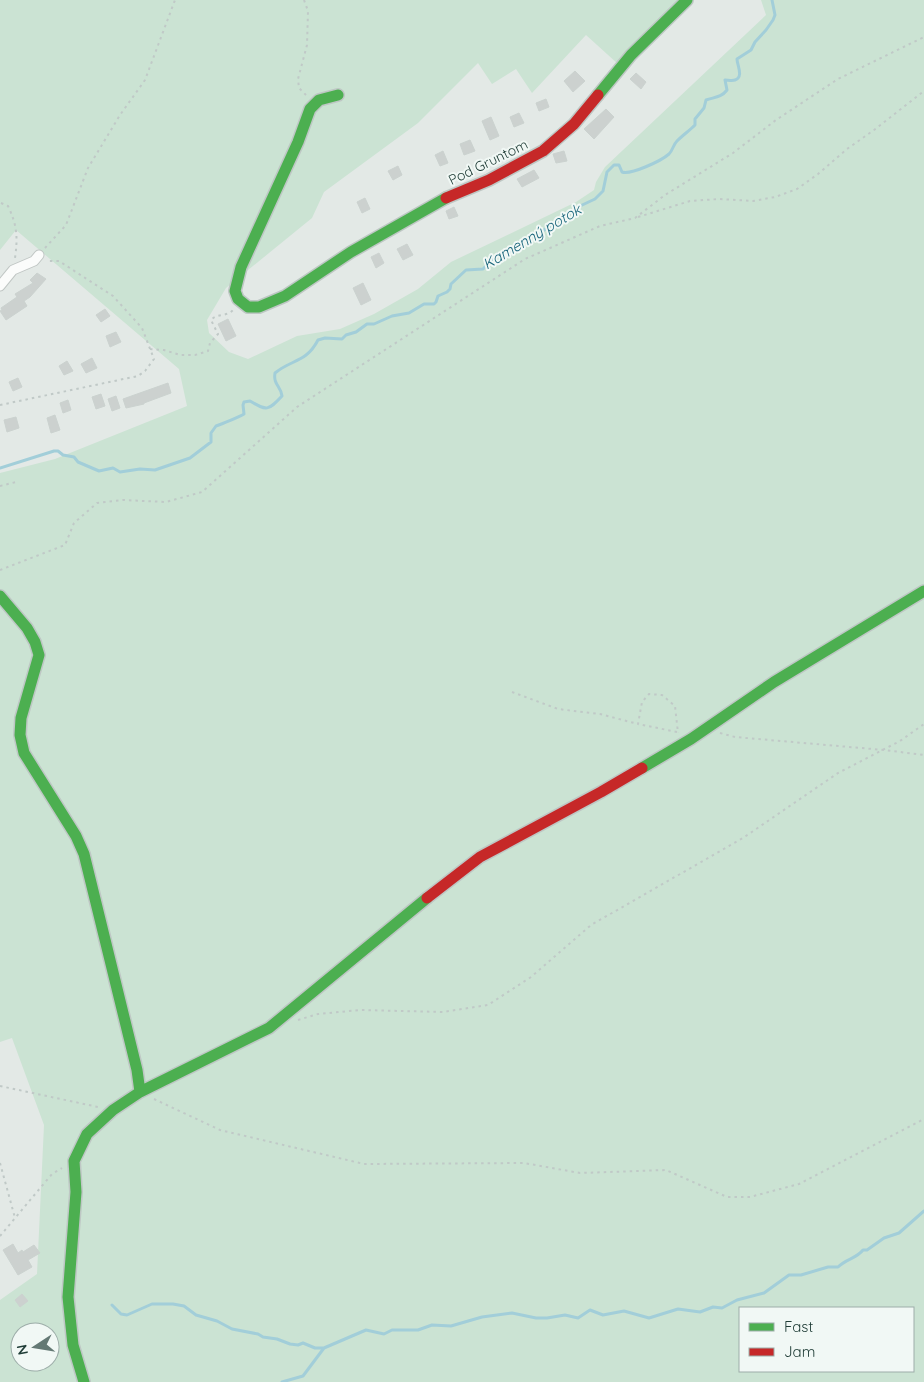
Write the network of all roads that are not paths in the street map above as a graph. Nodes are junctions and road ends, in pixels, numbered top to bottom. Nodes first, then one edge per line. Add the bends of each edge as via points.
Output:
1 (687, 0) edge
2 (338, 95) dead end
3 (36, 258) road end
4 (0, 286) edge
5 (924, 591) edge
6 (0, 596) edge
7 (140, 1092) junction
8 (84, 1382) edge

1 - 2 street, Pod Gruntom via 631,55 574,124 543,151 445,199 351,252 285,296 266,305 248,307 238,299 236,282 298,142 304,121 318,100
3 - 4 street via 13,270
5 - 7 street via 774,682 691,739 480,857 270,1028
6 - 7 street via 18,615 35,642 39,655 21,718 24,753 84,854
7 - 8 street via 113,1110 87,1134 74,1160 76,1192 68,1306 73,1344

